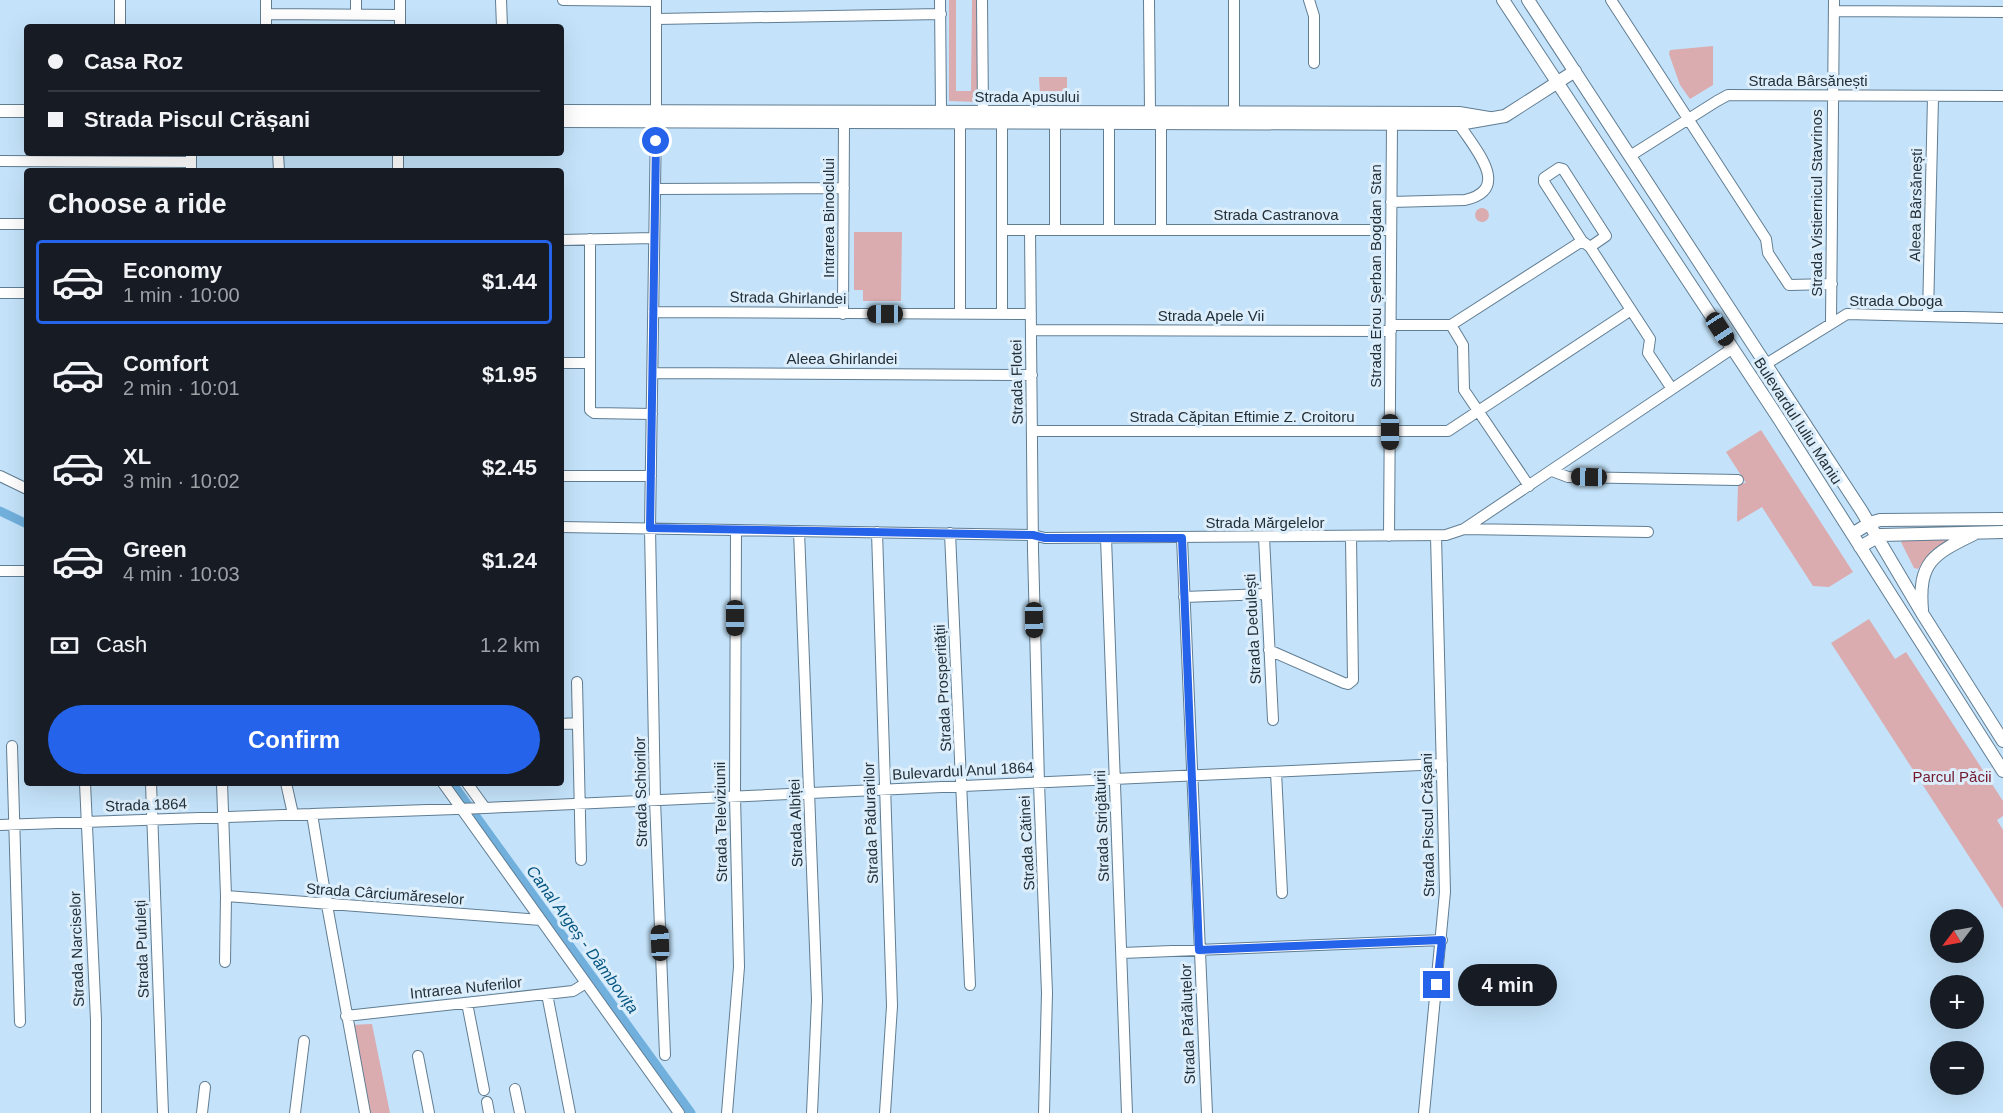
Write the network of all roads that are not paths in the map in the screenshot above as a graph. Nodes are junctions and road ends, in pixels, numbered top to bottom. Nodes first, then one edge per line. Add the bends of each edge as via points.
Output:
1 (120, 0) edge
2 (266, 0) edge
3 (356, 0) edge
4 (400, 0) edge
5 (501, 0) edge
6 (563, 0) edge
7 (581, 0) edge
8 (656, 0) edge
9 (940, 0) edge
10 (982, 0) edge
11 (1149, 0) edge
12 (1234, 0) edge
13 (1309, 0) edge
14 (1503, 0) edge
15 (1528, 0) edge
16 (1611, 0) edge
17 (1834, 5) edge
18 (2003, 12) edge
19 (267, 14) junction
20 (356, 14) junction
21 (940, 14) junction
22 (400, 15) junction
23 (657, 18) junction
24 (120, 24) edge
25 (266, 24) edge
26 (400, 24) edge
27 (502, 24) edge
28 (1314, 63) dead end
29 (1575, 70) junction
30 (1558, 82) junction
31 (1833, 96) junction
32 (2003, 96) edge
33 (1933, 97) junction
34 (0, 111) edge
35 (24, 111) edge
36 (564, 111) edge
37 (982, 112) junction
38 (1234, 112) junction
39 (656, 116) junction
40 (1157, 116) junction
41 (844, 117) junction
42 (941, 117) junction
43 (960, 117) junction
44 (1109, 117) junction
45 (1392, 118) junction
46 (1460, 118) junction
47 (1688, 118) junction
48 (564, 121) edge
49 (1002, 122) junction
50 (1055, 123) junction
51 (1630, 156) junction
52 (0, 161) edge
53 (191, 162) edge
54 (844, 188) junction
55 (655, 189) junction
56 (1391, 202) junction
57 (0, 224) edge
58 (24, 224) edge
59 (1002, 230) junction
60 (1030, 230) junction
61 (1054, 230) junction
62 (1109, 230) junction
63 (1161, 230) junction
64 (1391, 230) junction
65 (654, 238) junction
66 (590, 239) junction
67 (564, 240) edge
68 (1586, 244) junction
69 (1832, 284) junction
70 (0, 293) edge
71 (24, 293) edge
72 (1631, 310) junction
73 (653, 312) junction
74 (843, 314) junction
75 (960, 314) junction
76 (1002, 314) junction
77 (1031, 314) junction
78 (1928, 315) junction
79 (2003, 318) edge
80 (1831, 322) junction
81 (1451, 325) junction
82 (1390, 328) junction
83 (1031, 330) junction
84 (1733, 348) junction
85 (564, 363) edge
86 (590, 363) junction
87 (1766, 364) junction
88 (652, 373) junction
89 (1032, 375) junction
90 (1672, 389) junction
91 (1478, 411) junction
92 (652, 414) junction
93 (1032, 431) junction
94 (1390, 432) junction
95 (1552, 471) junction
96 (0, 476) edge
97 (564, 476) edge
98 (651, 476) junction
99 (1738, 480) dead end
100 (1529, 486) junction
101 (24, 488) edge
102 (2003, 519) edge
103 (1870, 523) junction
104 (564, 527) edge
105 (650, 528) junction
106 (1464, 529) junction
107 (736, 530) junction
108 (799, 531) junction
109 (877, 532) junction
110 (1648, 532) dead end
111 (1978, 532) junction
112 (2003, 532) edge
113 (950, 533) junction
114 (1852, 534) junction
115 (1033, 535) junction
116 (1389, 536) junction
117 (1436, 536) junction
118 (1878, 536) junction
119 (1264, 537) junction
120 (1351, 537) junction
121 (1106, 538) junction
122 (1182, 538) junction
123 (1860, 547) junction
124 (0, 571) edge
125 (24, 571) edge
126 (1266, 594) junction
127 (1184, 597) junction
128 (1922, 613) junction
129 (1269, 650) junction
130 (577, 682) dead end
131 (1273, 720) dead end
132 (578, 723) junction
133 (564, 724) edge
134 (2003, 741) edge
135 (12, 746) dead end
136 (1442, 765) junction
137 (2003, 771) edge
138 (1276, 772) junction
139 (1192, 776) junction
140 (1115, 779) junction
141 (1039, 783) junction
142 (85, 786) edge
143 (151, 786) edge
144 (222, 786) edge
145 (287, 786) edge
146 (444, 786) edge
147 (469, 786) edge
148 (963, 786) junction
149 (885, 790) junction
150 (810, 793) junction
151 (735, 796) junction
152 (655, 800) junction
153 (579, 803) junction
154 (460, 808) junction
155 (485, 808) junction
156 (293, 814) junction
157 (312, 814) junction
158 (224, 817) junction
159 (153, 820) junction
160 (87, 822) junction
161 (0, 825) edge
162 (14, 825) junction
163 (581, 860) dead end
164 (1282, 893) dead end
165 (226, 896) junction
166 (327, 905) junction
167 (541, 920) junction
168 (1442, 940) junction
169 (1199, 950) junction
170 (1122, 953) junction
171 (225, 962) dead end
172 (586, 983) junction
173 (970, 985) dead end
174 (547, 994) junction
175 (467, 1003) junction
176 (346, 1016) junction
177 (20, 1022) dead end
178 (304, 1041) dead end
179 (665, 1055) dead end
180 (418, 1056) dead end
181 (205, 1087) dead end
182 (515, 1089) dead end
183 (484, 1090) dead end
184 (96, 1113) edge
185 (163, 1113) edge
186 (202, 1113) edge
187 (295, 1113) edge
188 (365, 1113) edge
189 (429, 1113) edge
190 (520, 1113) edge
191 (570, 1113) edge
192 (679, 1113) edge
193 (727, 1113) edge
194 (812, 1113) edge
195 (885, 1113) edge
196 (1044, 1113) edge
197 (1127, 1113) edge
198 (1207, 1113) edge
199 (1424, 1113) edge

1 - 24 street
2 - 19 street
3 - 20 street
4 - 22 street
5 - 27 street
6 - 7 street
7 - 8 street
8 - 23 street
9 - 21 street
10 - 37 street
11 - 40 street
12 - 38 street
13 - 28 street via 1314,16
14 - 30 main road, Bulevardul Iuliu Maniu
15 - 29 main road, Bulevardul Iuliu Maniu
16 - 47 street
17 - 18 street, Strada Vistiernicul Stavrinos
17 - 31 street, Strada Vistiernicul Stavrinos
19 - 20 street
19 - 25 street
20 - 22 street
21 - 23 street
21 - 42 street
22 - 26 street
23 - 39 street
29 - 30 main road, Strada Apusului
29 - 51 main road, Bulevardul Iuliu Maniu
30 - 46 main road, Strada Apusului via 1509,114 1493,119
30 - 84 main road, Bulevardul Iuliu Maniu
31 - 33 street, Strada Bârsănești
31 - 47 street, Strada Bârsănești via 1728,95
31 - 69 street, Strada Vistiernicul Stavrinos
32 - 33 street, Strada Bârsănești
33 - 78 street, Aleea Bârsănești
34 - 35 main road
36 - 39 main road, Strada Apusului
37 - 43 main road, Strada Apusului
37 - 44 main road, Strada Apusului
38 - 40 main road, Strada Apusului
38 - 45 main road, Strada Apusului
39 - 41 main road, Strada Apusului
39 - 48 main road, Strada Apusului
39 - 55 street
40 - 44 main road, Strada Apusului
40 - 45 main road, Strada Apusului
40 - 63 street
41 - 42 main road, Strada Apusului
41 - 54 street, Intrarea Binoclului
42 - 43 main road, Strada Apusului
43 - 49 main road, Strada Apusului
43 - 75 street, Strada Apusului
44 - 50 main road, Strada Apusului
44 - 62 street
45 - 46 main road, Strada Apusului
45 - 56 street, Strada Erou Șerban Bogdan Stan
46 - 56 street via 1488,171 1486,190 1465,200
47 - 51 street, Strada Bârsănești
47 - 69 street via 1766,239 1768,253 1789,285
49 - 50 main road, Strada Apusului
49 - 59 street
50 - 61 street
51 - 87 main road, Bulevardul Iuliu Maniu
52 - 53 street
54 - 55 street
54 - 74 street, Intrarea Binoclului
55 - 65 street
56 - 64 street, Strada Erou Șerban Bogdan Stan
57 - 58 street
59 - 60 street, Strada Castranova
59 - 76 street
60 - 61 street, Strada Castranova
60 - 77 street, Strada Flotei
61 - 62 street, Strada Castranova
62 - 63 street, Strada Castranova
63 - 64 street, Strada Castranova
64 - 82 street, Strada Erou Șerban Bogdan Stan
65 - 66 street
65 - 73 street
66 - 67 street
66 - 86 street
68 - 68 street via 1606,236 1561,168 1544,178 1544,182
68 - 72 street
68 - 81 street
69 - 80 street, Strada Vistiernicul Stavrinos
70 - 71 street
72 - 90 street via 1650,339 1648,353
72 - 91 street, Strada Căpitan Eftimie Z. Croitoru
73 - 74 street, Strada Ghirlandei
73 - 88 street
74 - 75 street, Strada Ghirlandei
75 - 76 street, Strada Ghirlandei
76 - 77 street, Strada Ghirlandei
77 - 83 street, Strada Flotei
78 - 79 street, Strada Oboga
78 - 80 street, Strada Oboga via 1852,313
80 - 87 street, Strada Oboga
81 - 82 street, Strada Apele Vii
81 - 91 street via 1463,345 1464,390
82 - 83 street, Strada Apele Vii
82 - 94 street, Strada Erou Șerban Bogdan Stan
83 - 89 street, Strada Flotei
84 - 90 street, Strada Mărgelelor
84 - 114 main road, Bulevardul Iuliu Maniu
85 - 86 street
86 - 92 street via 592,412
87 - 103 main road, Bulevardul Iuliu Maniu
88 - 89 street, Aleea Ghirlandei
88 - 92 street
89 - 93 street, Strada Flotei
90 - 95 street, Strada Mărgelelor
91 - 94 street, Strada Căpitan Eftimie Z. Croitoru via 1448,431
91 - 100 street
92 - 98 street
93 - 94 street, Strada Căpitan Eftimie Z. Croitoru
93 - 115 street, Strada Flotei
94 - 116 street, Strada Erou Șerban Bogdan Stan
95 - 99 street via 1568,477
95 - 100 street, Strada Mărgelelor
96 - 101 street
97 - 98 street
98 - 105 street
100 - 106 street, Strada Mărgelelor
102 - 103 main road
103 - 114 main road
103 - 118 main road, Bulevardul Iuliu Maniu
104 - 105 street, Strada Mărgelelor
105 - 107 street, Strada Mărgelelor
105 - 152 street, Strada Schiorilor
106 - 110 street, Strada Mărgelelor
106 - 117 street, Strada Mărgelelor
107 - 108 street, Strada Mărgelelor
107 - 151 street, Strada Televiziunii
108 - 109 street, Strada Mărgelelor
108 - 150 street, Strada Albiței
109 - 113 street, Strada Mărgelelor
109 - 149 street, Strada Pădurarilor
111 - 112 main road
111 - 118 main road
111 - 128 main road via 1944,549 1927,567 1921,582
113 - 115 street, Strada Mărgelelor
113 - 148 street, Strada Prosperității
114 - 123 main road, Bulevardul Iuliu Maniu
115 - 121 street, Strada Mărgelelor
115 - 141 street, Strada Cătinei
116 - 117 street, Strada Mărgelelor
116 - 120 street, Strada Mărgelelor
117 - 136 street, Strada Piscul Crășani
118 - 123 main road
118 - 128 main road, Bulevardul Iuliu Maniu
119 - 120 street, Strada Mărgelelor
119 - 122 street, Strada Mărgelelor
119 - 126 street, Strada Dedulești
120 - 129 street via 1353,680 1344,683
121 - 122 street, Strada Mărgelelor
121 - 140 street, Strada Strigăturii
122 - 127 street, Strada Părăluțelor
123 - 137 main road, Bulevardul Iuliu Maniu
124 - 125 street
126 - 127 street
126 - 129 street, Strada Dedulești
127 - 139 street, Strada Părăluțelor
128 - 134 main road, Bulevardul Iuliu Maniu
129 - 131 street, Strada Dedulești
130 - 132 street
132 - 133 street
132 - 153 street
135 - 162 street
136 - 138 street, Bulevardul Anul 1864
136 - 168 street, Strada Piscul Crășani via 1446,892
138 - 139 street, Bulevardul Anul 1864
138 - 164 street
139 - 140 street, Bulevardul Anul 1864
139 - 169 street, Strada Părăluțelor
140 - 141 street, Bulevardul Anul 1864
140 - 170 street, Strada Strigăturii
141 - 148 street, Bulevardul Anul 1864
141 - 196 street, Strada Cătinei via 1047,982
142 - 160 street, Strada Narciselor
143 - 159 street, Strada Pufuleți
144 - 158 street
145 - 156 street
146 - 154 street
147 - 155 street
148 - 149 street, Bulevardul Anul 1864
148 - 173 street, Strada Prosperității
149 - 150 street, Bulevardul Anul 1864
149 - 195 street, Strada Pădurarilor via 892,1006
150 - 151 street, Bulevardul Anul 1864
150 - 194 street, Strada Albiței via 817,1000
151 - 152 street, Bulevardul Anul 1864
151 - 193 street, Strada Televiziunii via 739,967
152 - 153 street, Bulevardul Anul 1864
152 - 179 street, Strada Schiorilor
153 - 155 street, Bulevardul Anul 1864
153 - 163 street
154 - 155 street, Bulevardul Anul 1864
154 - 157 street, Strada 1864
154 - 167 street
156 - 157 street, Strada 1864
156 - 158 street, Strada 1864
157 - 166 street
158 - 159 street, Strada 1864
158 - 165 street
159 - 160 street, Strada 1864
159 - 185 street, Strada Pufuleți
160 - 162 street, Strada 1864
160 - 184 street, Strada Narciselor
161 - 162 street, Strada 1864
162 - 177 street
165 - 166 street, Strada Cârciumăreselor
165 - 171 street
166 - 167 street, Strada Cârciumăreselor
166 - 176 street
167 - 172 street
168 - 169 street
168 - 199 street, Strada Piscul Crășani
169 - 170 street
169 - 198 street, Strada Părăluțelor
170 - 197 street, Strada Strigăturii
172 - 174 street, Intrarea Nuferilor via 573,991
172 - 192 street
174 - 175 street, Intrarea Nuferilor
174 - 191 street
175 - 176 street, Intrarea Nuferilor
175 - 183 street
176 - 188 street
178 - 187 street
180 - 189 street
181 - 186 street
182 - 190 street

